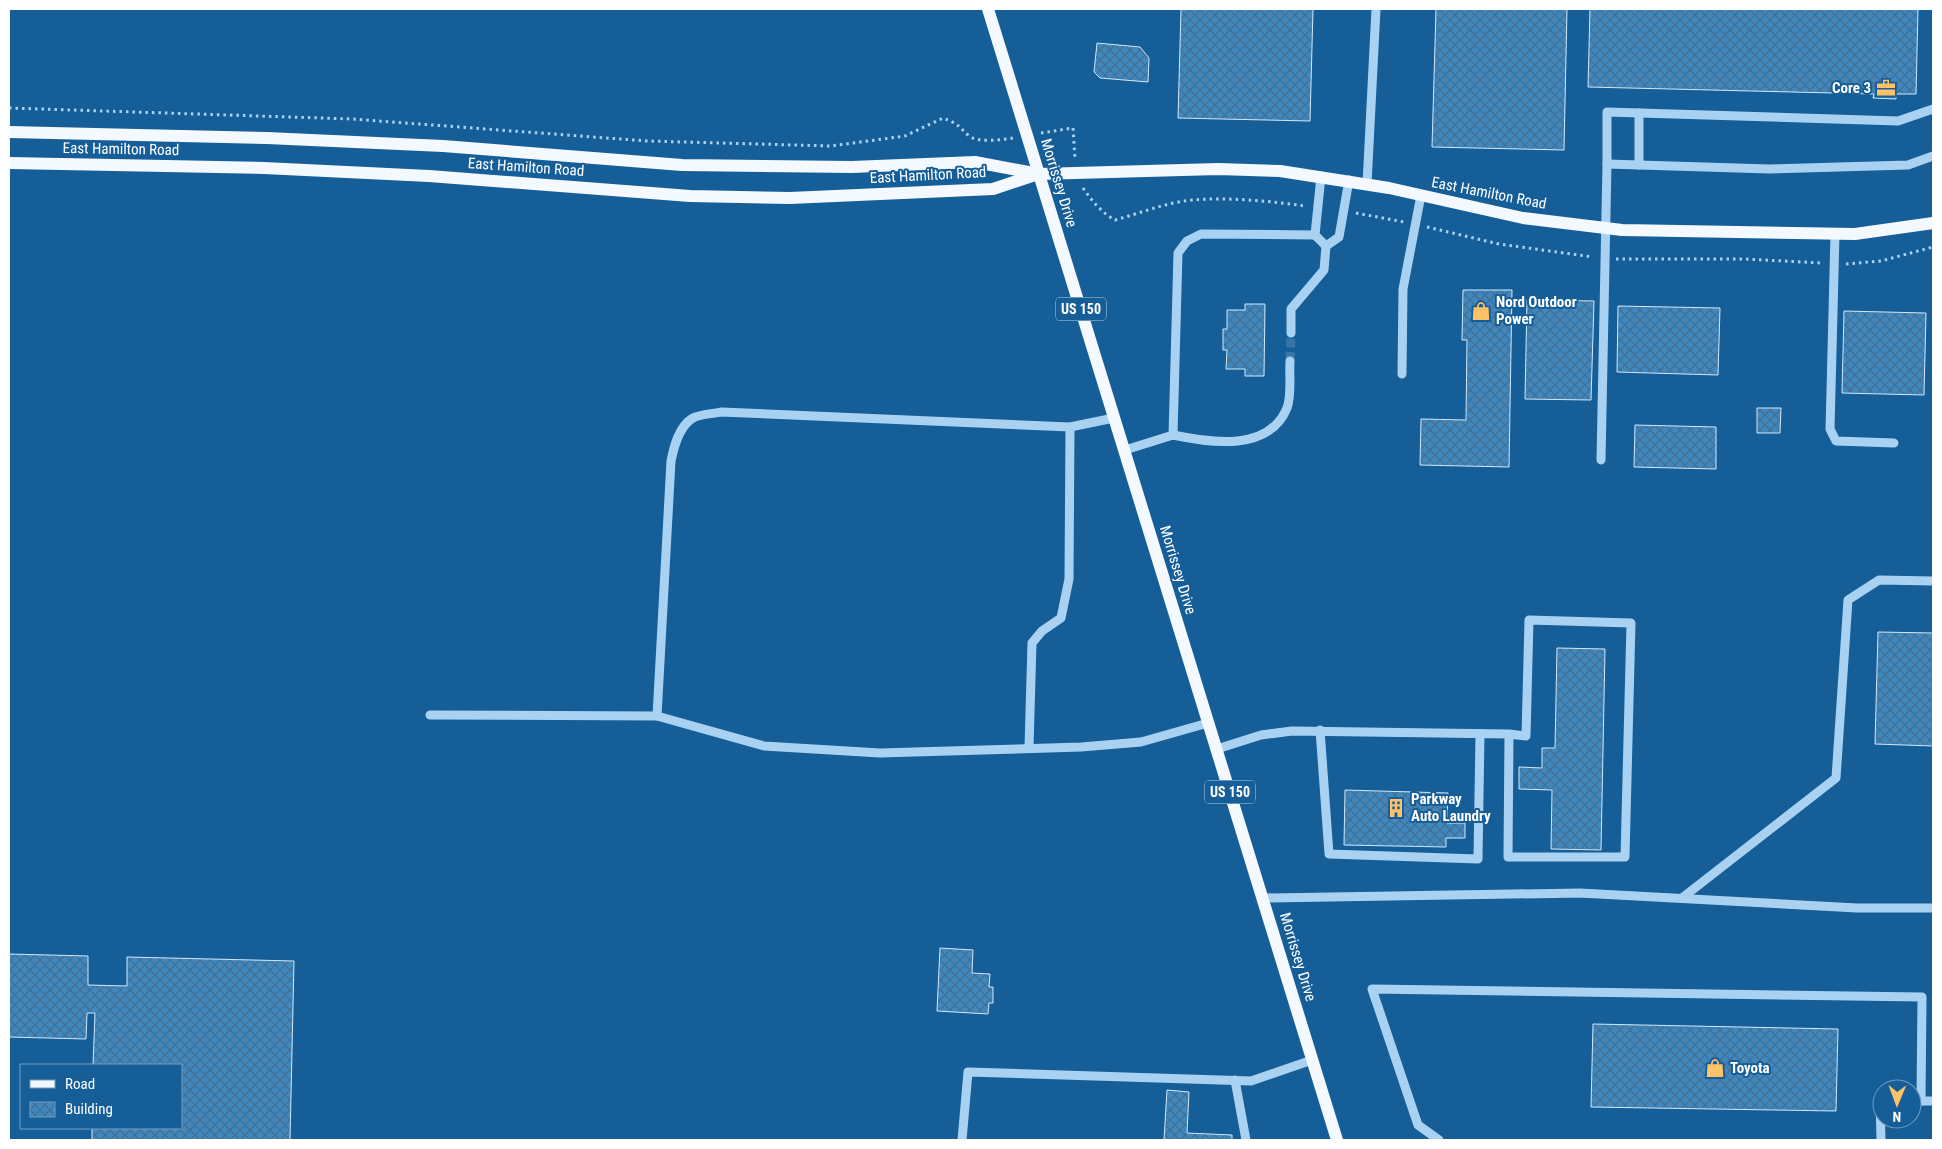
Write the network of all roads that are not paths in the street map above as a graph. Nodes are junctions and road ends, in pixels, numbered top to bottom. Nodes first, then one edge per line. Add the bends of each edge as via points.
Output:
1 (988, 9) edge
2 (1376, 9) edge
3 (1933, 109) edge
4 (1639, 113) junction
5 (9, 132) edge
6 (1933, 156) edge
7 (9, 163) edge
8 (1607, 164) junction
9 (1639, 165) junction
10 (1039, 174) junction
11 (1321, 176) junction
12 (1349, 180) junction
13 (1367, 184) junction
14 (1421, 196) junction
15 (1933, 223) edge
16 (1606, 228) junction
17 (1835, 234) junction
18 (1314, 235) junction
19 (1326, 246) junction
20 (1290, 333) tunnel mouth
21 (1290, 361) tunnel mouth
22 (1402, 374) dead end
23 (1114, 418) junction
24 (1070, 427) junction
25 (1173, 435) junction
26 (1894, 443) dead end
27 (1125, 450) junction
28 (1602, 460) dead end
29 (1933, 581) edge
30 (430, 715) dead end
31 (657, 716) junction
32 (1208, 723) junction
33 (1320, 730) junction
34 (1480, 734) junction
35 (1509, 734) junction
36 (1028, 747) junction
37 (1216, 749) junction
38 (1263, 898) junction
39 (1682, 898) junction
40 (1933, 908) edge
41 (1312, 1060) junction
42 (1918, 1079) edge
43 (1235, 1080) junction
44 (962, 1140) edge
45 (1246, 1140) edge
46 (1337, 1140) edge
47 (1439, 1140) edge

1 - 10 main road, Morrissey Drive / US 150
2 - 13 lane
3 - 4 lane via 1898,122
4 - 8 lane via 1607,112
4 - 9 lane
5 - 10 main road, East Hamilton Road via 443,146 682,165 852,167 975,162
6 - 9 lane via 1908,165 1818,168
7 - 10 main road, East Hamilton Road via 274,169 429,176 690,196 790,198 993,189
8 - 9 lane
8 - 16 lane
10 - 11 main road, East Hamilton Road via 1218,169
10 - 23 main road, Morrissey Drive / US 150
11 - 12 main road, East Hamilton Road
11 - 18 lane
12 - 13 main road, East Hamilton Road
12 - 19 lane via 1338,237
13 - 14 main road, East Hamilton Road
14 - 16 main road, East Hamilton Road via 1523,218
14 - 22 lane via 1403,288
15 - 17 main road, East Hamilton Road via 1880,232
16 - 17 main road, East Hamilton Road via 1699,233
16 - 28 lane
17 - 26 lane via 1830,428 1836,440
18 - 19 lane
18 - 25 lane via 1200,234 1188,241 1178,253
19 - 20 lane via 1324,270 1291,309
21 - 25 lane via 1288,407 1274,429 1242,442 1202,441
23 - 24 lane
23 - 27 main road, Morrissey Drive / US 150
24 - 31 lane via 721,412 693,418 674,444 671,461
24 - 36 lane via 1069,579 1061,618 1032,643
25 - 27 lane
27 - 32 main road, Morrissey Drive / US 150
29 - 39 lane via 1879,580 1848,600 1836,778
30 - 31 lane
31 - 36 lane via 764,746 880,753
32 - 36 lane via 1141,742
32 - 37 main road, Morrissey Drive / US 150
33 - 34 lane
33 - 34 lane via 1329,854 1478,859
33 - 37 lane via 1261,735
34 - 35 lane
35 - 35 lane via 1508,857 1625,857 1631,623 1529,620 1526,736
37 - 38 main road, Morrissey Drive / US 150
38 - 39 lane via 1580,893
38 - 41 main road, Morrissey Drive / US 150
39 - 40 lane via 1857,908
41 - 43 lane via 1251,1081
41 - 46 main road, Morrissey Drive / US 150
42 - 47 lane via 1922,997 1372,989 1418,1125
43 - 44 lane via 968,1072
43 - 45 lane

